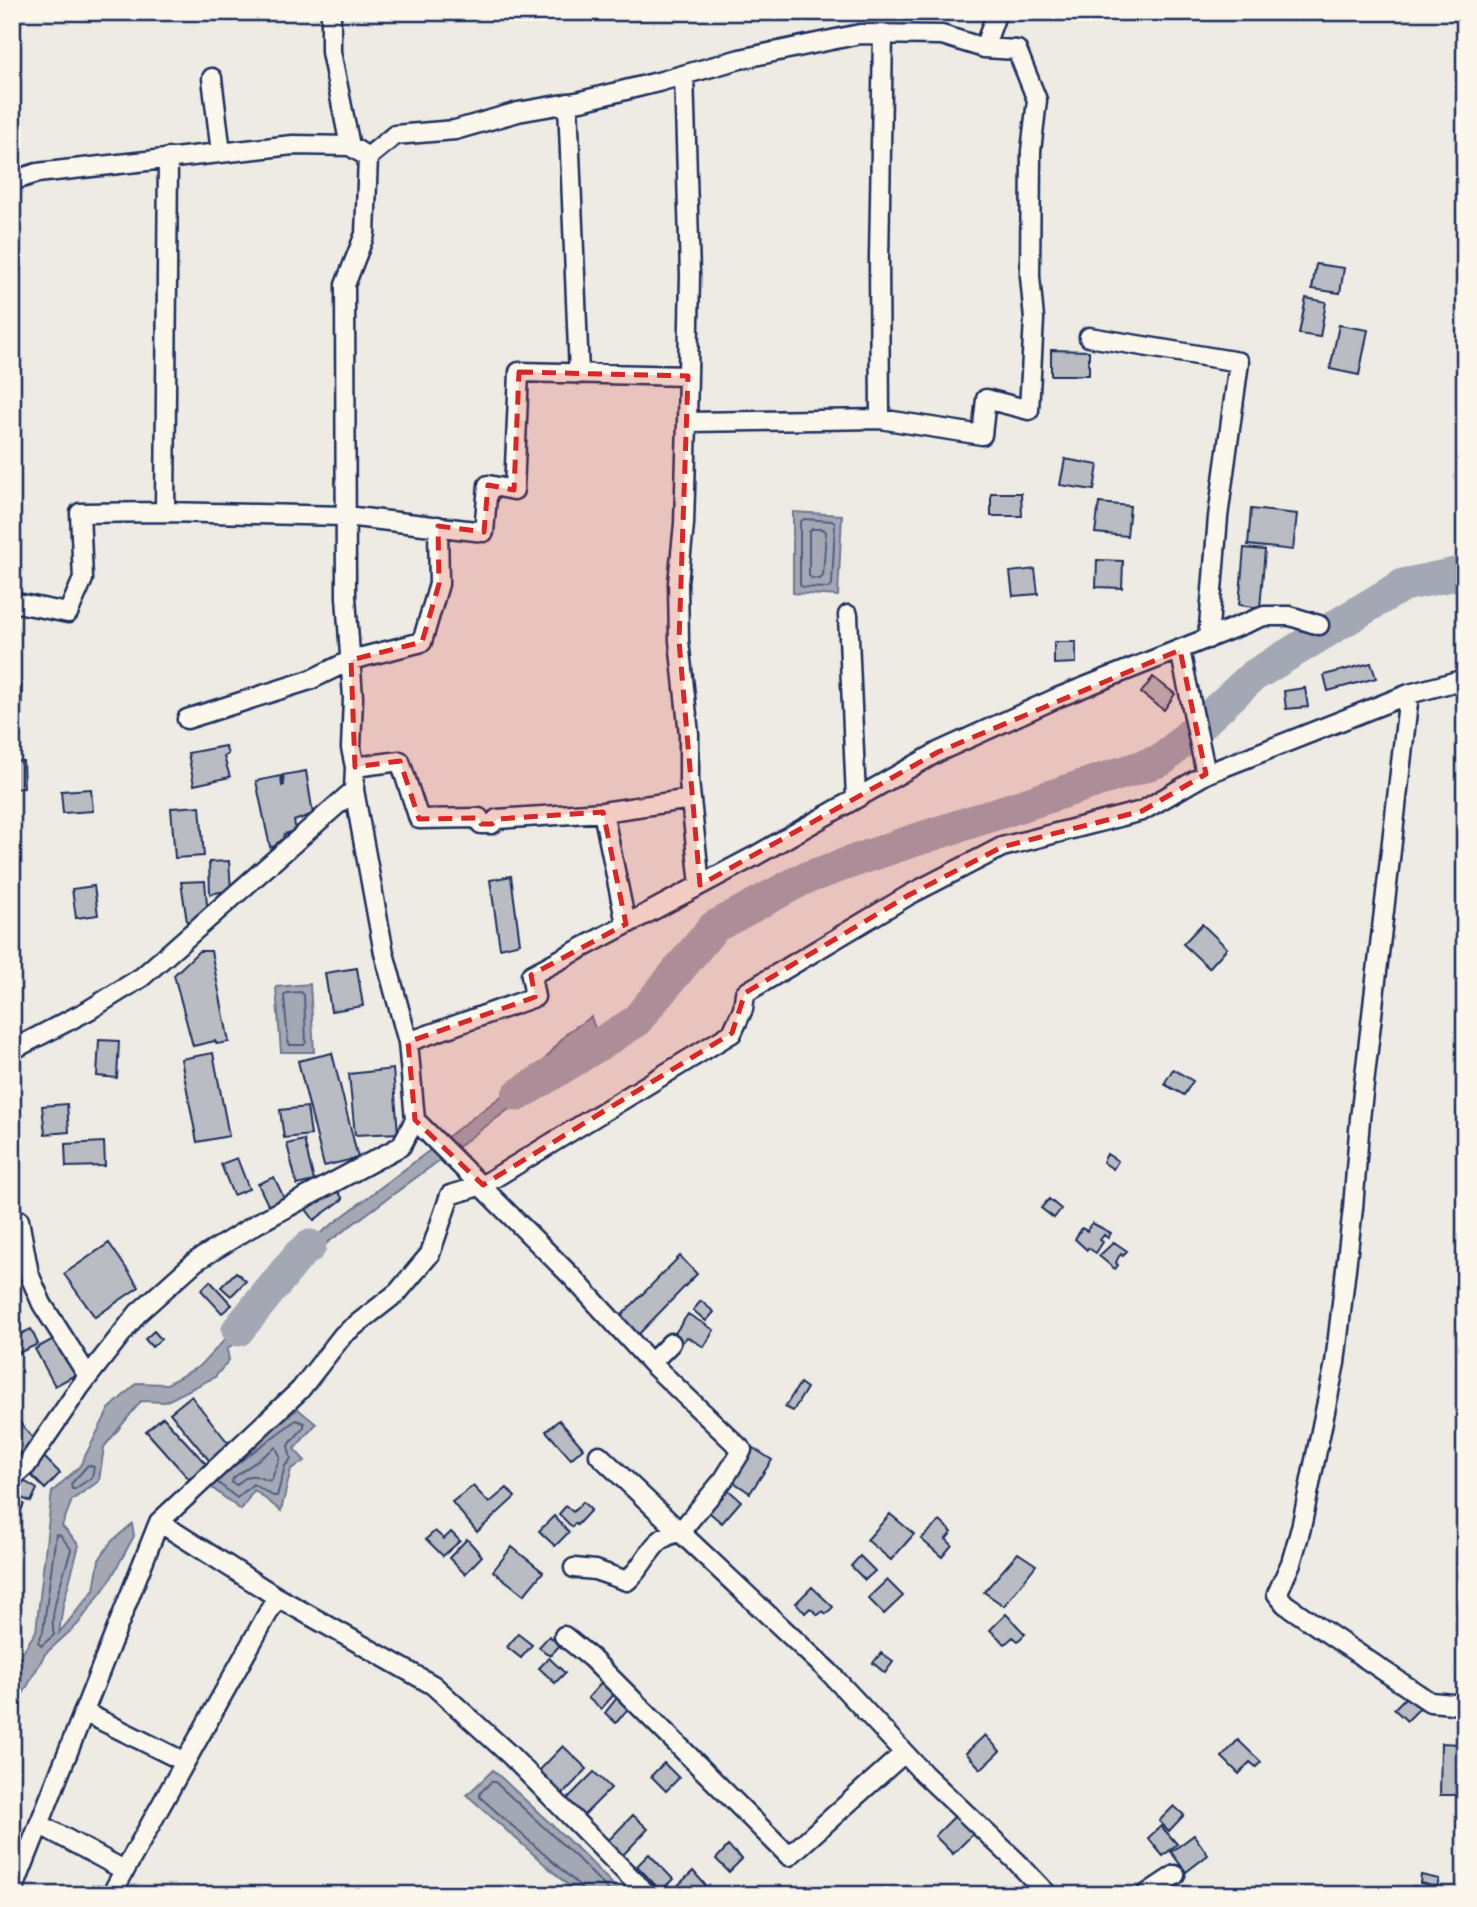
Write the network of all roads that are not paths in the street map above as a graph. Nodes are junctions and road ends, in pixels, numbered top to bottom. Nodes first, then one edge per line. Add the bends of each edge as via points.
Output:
1 (331, 12) edge
2 (997, 12) edge
3 (883, 35) junction
4 (984, 48) junction
5 (684, 75) junction
6 (212, 78) dead end
7 (568, 103) junction
8 (351, 146) junction
9 (220, 152) junction
10 (368, 157) junction
11 (168, 158) junction
12 (12, 181) edge
13 (1089, 337) dead end
14 (579, 374) junction
15 (688, 376) junction
16 (880, 419) junction
17 (687, 422) junction
18 (165, 512) junction
19 (346, 516) junction
20 (438, 526) junction
21 (12, 602) edge
22 (848, 615) dead end
23 (1319, 625) dead end
24 (1208, 639) junction
25 (1180, 650) junction
26 (351, 660) junction
27 (1465, 679) edge
28 (1409, 694) junction
29 (187, 719) dead end
30 (355, 767) junction
31 (1206, 774) junction
32 (354, 790) junction
33 (856, 797) junction
34 (691, 799) junction
35 (603, 812) junction
36 (700, 885) junction
37 (626, 924) junction
38 (408, 1042) junction
39 (12, 1050) edge
40 (415, 1120) junction
41 (482, 1185) junction
42 (19, 1220) dead end
43 (671, 1343) dead end
44 (651, 1363) junction
45 (88, 1376) junction
46 (599, 1455) dead end
47 (12, 1478) edge
48 (159, 1522) junction
49 (680, 1532) junction
50 (574, 1568) dead end
51 (277, 1597) junction
52 (564, 1636) dead end
53 (1465, 1705) edge
54 (84, 1712) junction
55 (904, 1753) junction
56 (185, 1762) junction
57 (39, 1824) junction
58 (124, 1870) junction
59 (1175, 1875) dead end
60 (12, 1893) edge
61 (111, 1895) edge
62 (648, 1895) edge
63 (1048, 1895) edge
64 (1145, 1895) edge

1 - 8 street via 331,52
2 - 4 street
3 - 4 street via 942,35
3 - 5 street via 860,34
3 - 16 street
4 - 16 street via 1017,50 1037,100 1031,151 1034,319 1029,410 986,399 982,435
5 - 7 street
5 - 15 street
6 - 9 street
7 - 10 street via 455,130 394,135
7 - 14 street
8 - 9 street via 293,145
8 - 10 street
9 - 11 street
10 - 19 street via 366,234 345,285
11 - 12 street via 37,173
11 - 18 street
13 - 24 street via 1239,362 1218,517
14 - 15 street
14 - 20 street via 519,372 514,490 488,485 484,532
15 - 17 street
16 - 17 street
17 - 34 street via 678,583
18 - 19 street
18 - 21 street via 80,513 83,579 68,613
19 - 20 street
19 - 26 street
20 - 26 street via 439,584 422,642
22 - 33 street
23 - 24 street via 1290,616 1264,616
24 - 25 street
25 - 31 street
25 - 33 street via 1059,697 938,752
26 - 29 street via 310,680
26 - 30 street
27 - 28 street
28 - 31 street
28 - 53 street via 1336,1352 1301,1528 1277,1594 1285,1604 1430,1702
30 - 32 street
30 - 35 street via 400,761 419,819 479,818 481,824 492,824 496,819
31 - 41 street via 1142,811 1002,847 909,895 745,993 732,1032
32 - 38 street via 384,953
32 - 39 street via 142,977
33 - 36 street
34 - 35 street
34 - 36 street
35 - 37 street
36 - 37 street
37 - 38 street via 531,975 535,997
38 - 40 street
40 - 41 street
40 - 45 street via 401,1146 196,1261 138,1313
41 - 44 street
41 - 48 street via 450,1195 430,1254 398,1292 343,1335 300,1390
42 - 45 street via 29,1274 42,1304
43 - 44 street
44 - 49 street via 742,1450
45 - 47 street via 26,1466
46 - 49 street
48 - 51 street
48 - 54 street
49 - 50 street via 667,1534 627,1581
49 - 55 street via 829,1672
51 - 56 street
51 - 62 street via 433,1685 510,1755
52 - 55 street via 789,1856
54 - 56 street
54 - 57 street
55 - 63 street
56 - 58 street
57 - 58 street
57 - 60 street
58 - 61 street
59 - 64 street

